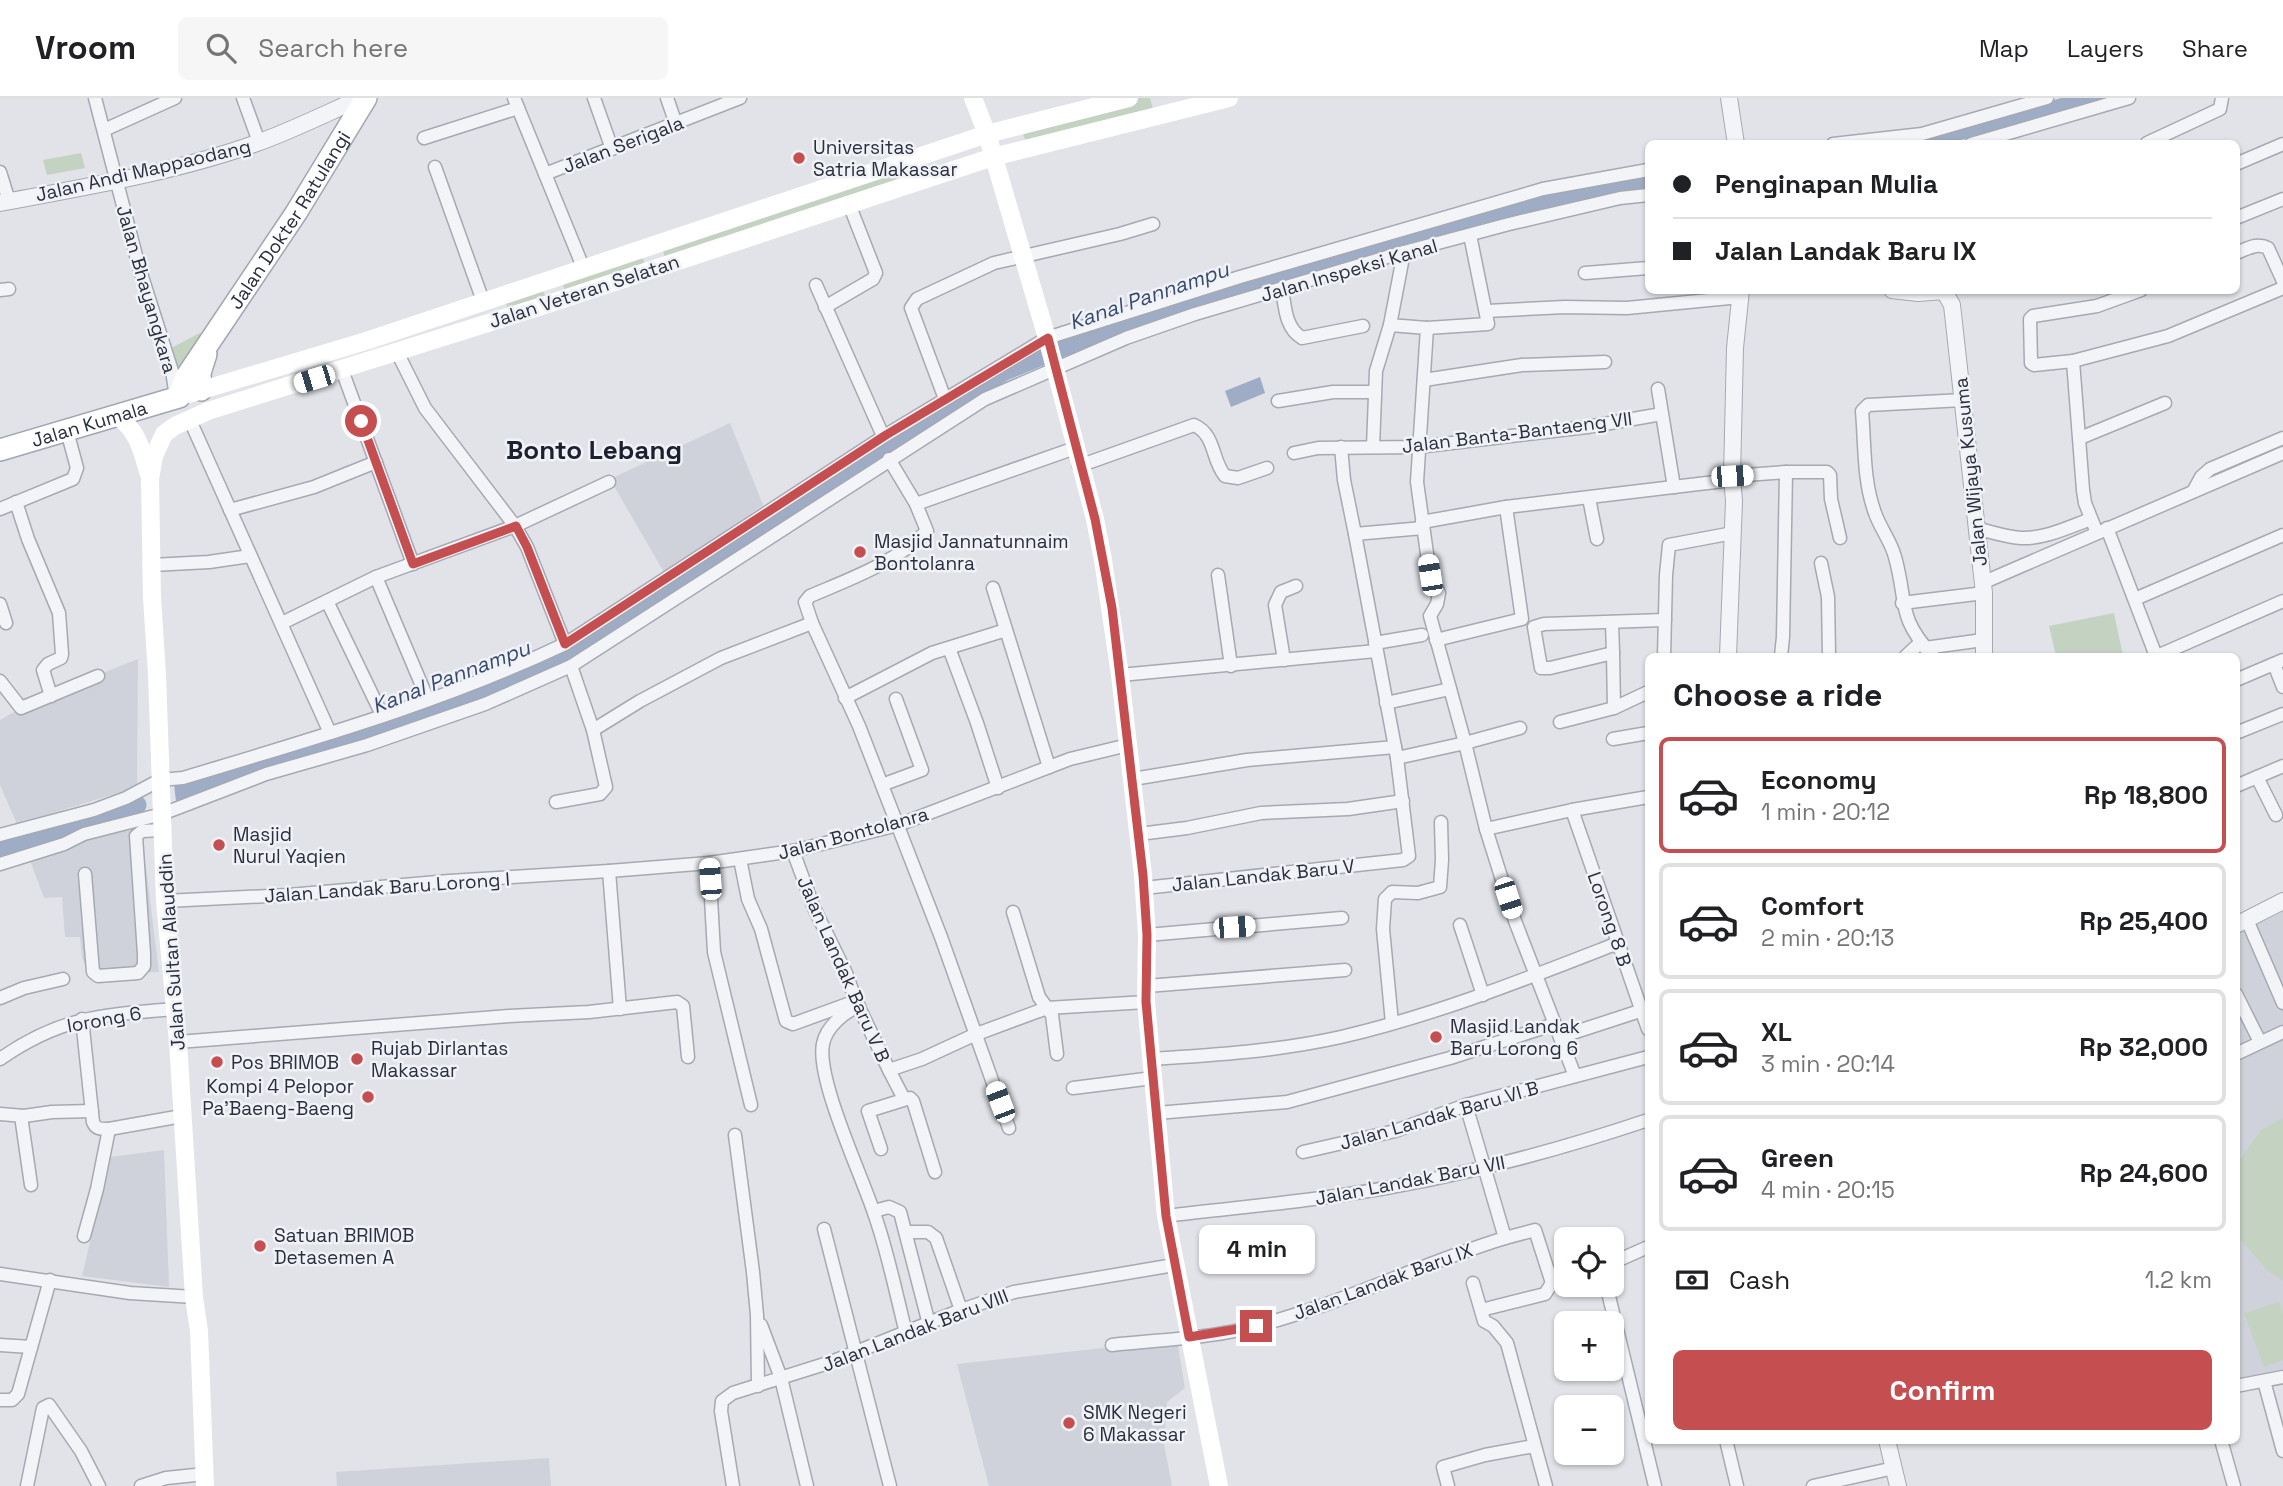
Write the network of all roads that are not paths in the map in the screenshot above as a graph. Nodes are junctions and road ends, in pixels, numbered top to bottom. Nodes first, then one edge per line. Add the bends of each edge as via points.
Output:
1 (95, 98) edge
2 (175, 98) edge
3 (243, 98) edge
4 (363, 98) edge
5 (594, 98) edge
6 (667, 98) edge
7 (740, 98) edge
8 (973, 98) edge
9 (1129, 98) edge
10 (1729, 98) edge
11 (2048, 98) edge
12 (2129, 98) edge
13 (2222, 98) edge
14 (1218, 99) edge
15 (516, 103) edge
16 (1078, 104) edge
17 (677, 124) junction
18 (104, 130) junction
19 (987, 134) junction
20 (424, 138) dead end
21 (1735, 140) edge
22 (1869, 140) edge
23 (1984, 140) edge
24 (2153, 140) edge
25 (260, 142) junction
26 (2283, 144) edge
27 (612, 149) junction
28 (993, 157) junction
29 (2240, 162) edge
30 (435, 167) dead end
31 (1645, 171) edge
32 (0, 172) edge
33 (545, 174) junction
34 (116, 180) junction
35 (1645, 195) edge
36 (2283, 199) edge
37 (5, 202) edge
38 (849, 204) junction
39 (2240, 216) edge
40 (1153, 224) dead end
41 (1470, 235) junction
42 (646, 246) junction
43 (2240, 251) edge
44 (1404, 252) junction
45 (1022, 257) junction
46 (583, 267) junction
47 (653, 268) junction
48 (1645, 268) edge
49 (1585, 273) dead end
50 (2283, 281) edge
51 (816, 285) dead end
52 (2283, 288) edge
53 (1282, 289) junction
54 (1740, 294) edge
55 (1946, 294) edge
56 (2130, 294) edge
57 (483, 301) junction
58 (825, 307) junction
59 (1487, 311) junction
60 (1390, 325) junction
61 (1363, 326) dead end
62 (1427, 328) junction
63 (211, 340) junction
64 (1048, 340) junction
65 (397, 352) junction
66 (2073, 361) junction
67 (1605, 362) dead end
68 (1055, 365) junction
69 (342, 370) junction
70 (1424, 380) junction
71 (1658, 389) dead end
72 (201, 390) junction
73 (1374, 392) junction
74 (178, 397) junction
75 (945, 399) junction
76 (1963, 400) junction
77 (1278, 401) dead end
78 (2165, 403) dead end
79 (208, 411) junction
80 (1659, 414) junction
81 (117, 416) junction
82 (182, 422) junction
83 (67, 431) junction
84 (884, 436) junction
85 (2080, 438) junction
86 (2283, 438) edge
87 (1341, 447) junction
88 (1373, 447) junction
89 (1418, 447) junction
90 (1075, 448) junction
91 (0, 450) edge
92 (1294, 453) dead end
93 (2283, 453) edge
94 (889, 459) junction
95 (376, 462) junction
96 (1079, 466) junction
97 (1266, 468) dead end
98 (1786, 472) junction
99 (1732, 478) junction
100 (150, 479) junction
101 (609, 482) dead end
102 (1674, 487) junction
103 (2194, 490) junction
104 (1589, 498) junction
105 (16, 502) junction
106 (916, 503) junction
107 (1506, 507) junction
108 (0, 509) edge
109 (230, 510) junction
110 (2091, 519) junction
111 (1422, 525) junction
112 (516, 526) junction
113 (1976, 528) junction
114 (2102, 530) junction
115 (1733, 533) junction
116 (1355, 534) junction
117 (2283, 535) edge
118 (1839, 538) dead end
119 (1597, 539) dead end
120 (250, 556) junction
121 (1821, 563) dead end
122 (413, 564) junction
123 (152, 565) junction
124 (1218, 575) dead end
125 (376, 578) junction
126 (1296, 586) dead end
127 (993, 588) dead end
128 (1983, 588) junction
129 (2135, 599) junction
130 (327, 601) junction
131 (2283, 601) edge
132 (1902, 603) junction
133 (0, 604) edge
134 (1665, 620) junction
135 (1612, 622) junction
136 (6, 623) dead end
137 (282, 623) junction
138 (812, 623) junction
139 (1006, 630) junction
140 (1422, 635) dead end
141 (1436, 640) junction
142 (565, 644) junction
143 (1376, 647) junction
144 (949, 648) junction
145 (1984, 648) edge
146 (1926, 649) edge
147 (1613, 653) junction
148 (1664, 653) edge
149 (1728, 653) edge
150 (1781, 653) edge
151 (1829, 653) edge
152 (2155, 653) edge
153 (2163, 653) edge
154 (1284, 660) junction
155 (2279, 662) edge
156 (571, 666) junction
157 (1231, 666) junction
158 (1121, 675) junction
159 (97, 676) dead end
160 (2240, 678) edge
161 (0, 681) edge
162 (2283, 687) edge
163 (1450, 690) junction
164 (1645, 693) edge
165 (51, 696) junction
166 (850, 697) junction
167 (896, 699) dead end
168 (428, 700) junction
169 (1386, 703) junction
170 (1614, 708) junction
171 (2283, 714) edge
172 (382, 715) junction
173 (1560, 722) dead end
174 (1520, 728) dead end
175 (593, 730) junction
176 (2240, 731) edge
177 (330, 733) junction
178 (1645, 734) edge
179 (1613, 739) dead end
180 (1465, 743) junction
181 (1128, 745) junction
182 (1396, 753) junction
183 (2283, 766) edge
184 (1049, 767) junction
185 (2258, 777) junction
186 (1133, 779) junction
187 (160, 780) junction
188 (887, 783) junction
189 (2240, 784) edge
190 (998, 788) junction
191 (1645, 798) edge
192 (1403, 801) junction
193 (556, 802) dead end
194 (1572, 810) junction
195 (2276, 816) dead end
196 (58, 821) junction
197 (163, 822) junction
198 (1441, 822) dead end
199 (900, 825) junction
200 (1486, 829) junction
201 (1139, 834) junction
202 (0, 835) edge
203 (61, 841) junction
204 (793, 851) junction
205 (740, 859) junction
206 (709, 863) junction
207 (0, 864) edge
208 (609, 872) junction
209 (85, 874) dead end
210 (1144, 888) junction
211 (165, 901) junction
212 (2283, 901) edge
213 (1013, 912) dead end
214 (1342, 918) dead end
215 (2242, 923) edge
216 (1460, 925) dead end
217 (1147, 935) junction
218 (1618, 943) junction
219 (1345, 970) dead end
220 (1536, 975) junction
221 (63, 979) dead end
222 (1147, 994) junction
223 (1483, 995) junction
224 (0, 998) edge
225 (2240, 1002) edge
226 (857, 1003) junction
227 (2283, 1003) edge
228 (1047, 1008) junction
229 (175, 1009) junction
230 (620, 1009) junction
231 (1645, 1009) edge
232 (82, 1019) junction
233 (1392, 1023) junction
234 (1555, 1024) junction
235 (2283, 1032) edge
236 (974, 1035) junction
237 (1560, 1037) junction
238 (178, 1042) junction
239 (2260, 1042) junction
240 (2240, 1052) edge
241 (1057, 1054) dead end
242 (688, 1057) dead end
243 (1645, 1058) edge
244 (0, 1059) edge
245 (1152, 1059) junction
246 (888, 1070) junction
247 (1575, 1076) junction
248 (1153, 1078) junction
249 (1073, 1088) dead end
250 (904, 1099) junction
251 (751, 1105) dead end
252 (1466, 1105) junction
253 (92, 1111) junction
254 (1157, 1113) junction
255 (0, 1114) edge
256 (21, 1116) junction
257 (182, 1116) junction
258 (1645, 1121) edge
259 (1009, 1128) dead end
260 (109, 1129) junction
261 (735, 1135) dead end
262 (881, 1149) dead end
263 (1303, 1152) dead end
264 (1485, 1167) junction
265 (935, 1172) dead end
266 (31, 1185) dead end
267 (874, 1211) junction
268 (1166, 1216) junction
269 (824, 1229) dead end
270 (907, 1232) junction
271 (84, 1236) dead end
272 (1505, 1238) junction
273 (1645, 1248) edge
274 (1624, 1258) edge
275 (1174, 1265) junction
276 (0, 1274) edge
277 (50, 1280) junction
278 (1473, 1283) dead end
279 (194, 1297) junction
280 (1609, 1297) edge
281 (961, 1310) junction
282 (1481, 1310) junction
283 (757, 1315) junction
284 (929, 1324) junction
285 (906, 1334) junction
286 (1189, 1337) junction
287 (0, 1345) edge
288 (1112, 1345) dead end
289 (32, 1347) junction
290 (857, 1353) junction
291 (2283, 1377) edge
292 (781, 1378) junction
293 (2264, 1381) junction
294 (2240, 1385) edge
295 (758, 1386) junction
296 (0, 1400) edge
297 (1727, 1444) edge
298 (1888, 1444) edge
299 (2222, 1444) edge
300 (1534, 1446) junction
301 (2283, 1451) edge
302 (1894, 1468) junction
303 (205, 1480) edge
304 (27, 1486) edge
305 (99, 1486) edge
306 (141, 1486) edge
307 (733, 1486) edge
308 (807, 1486) edge
309 (890, 1486) edge
310 (1219, 1486) edge
311 (1448, 1486) edge
312 (1546, 1486) edge
313 (1655, 1486) edge
314 (1737, 1486) edge
315 (1813, 1486) edge
316 (1898, 1486) edge
317 (2234, 1486) edge

1 - 18 street, Jalan Bhayangkara
2 - 18 street
3 - 25 street
4 - 25 street, Jalan Andi Mappaodang
4 - 63 main road, Jalan Dokter Ratulangi via 296,213
5 - 27 street
6 - 17 street
7 - 17 street, Jalan Serigala
8 - 19 main road
9 - 16 main road, Jalan Veteran Selatan
10 - 21 street
11 - 22 street via 1922,134
12 - 23 street
13 - 24 street via 2220,109
14 - 28 main road, Jalan Veteran Selatan
15 - 20 street
15 - 33 street
16 - 19 main road, Jalan Veteran Selatan
17 - 27 street, Jalan Serigala
18 - 34 street, Jalan Bhayangkara
19 - 28 main road
19 - 42 main road, Jalan Veteran Selatan
25 - 34 street, Jalan Andi Mappaodang
26 - 29 street
27 - 33 street, Jalan Serigala
28 - 38 main road, Jalan Veteran Selatan
28 - 45 main road
30 - 57 street
31 - 64 street via 1543,189 1240,276
32 - 37 street
33 - 46 street
34 - 37 street, Jalan Andi Mappaodang
34 - 74 street, Jalan Bhayangkara
35 - 41 street, Jalan Inspeksi Kanal
36 - 39 street
38 - 47 main road, Jalan Veteran Selatan
38 - 58 street via 876,273
40 - 45 street
41 - 44 street, Jalan Inspeksi Kanal
41 - 59 street
42 - 46 main road, Jalan Veteran Selatan
42 - 47 main road
43 - 50 street via 2264,245
44 - 53 street, Jalan Inspeksi Kanal
44 - 60 street
45 - 64 main road
45 - 75 street via 994,263 912,305
46 - 57 main road, Jalan Veteran Selatan
47 - 65 main road, Jalan Veteran Selatan
48 - 49 street
51 - 58 street
52 - 66 street via 2168,337
53 - 61 street via 1289,324 1302,338
53 - 68 street, Jalan Inspeksi Kanal via 1195,314
54 - 59 street via 1627,308
54 - 99 street
55 - 76 street, Jalan Wijaya Kusuma via 1952,305
56 - 66 street via 2097,306 2030,319 2031,363
57 - 72 main road, Jalan Veteran Selatan
58 - 84 street
59 - 62 street via 1486,325
60 - 62 street
60 - 73 street
62 - 70 street
63 - 72 main road, Jalan Dokter Ratulangi via 202,365
63 - 74 main road, Jalan Dokter Ratulangi
64 - 68 main road
64 - 75 street
65 - 69 main road, Jalan Veteran Selatan
65 - 112 street via 425,408
66 - 85 street
67 - 70 street via 1522,365
68 - 90 main road
68 - 94 street, Jalan Inspeksi Kanal via 985,398
69 - 79 main road, Jalan Veteran Selatan
69 - 95 street
70 - 89 street
71 - 80 street
72 - 74 main road, Jalan Veteran Selatan
72 - 79 main road
73 - 77 street via 1333,392
73 - 88 street
74 - 81 main road, Jalan Kumala
75 - 84 street
76 - 113 street, Jalan Wijaya Kusuma
76 - 132 street via 1868,404 1862,411 1870,496 1895,556
78 - 85 street
79 - 82 main road, Jalan Veteran Selatan
80 - 89 street, Jalan Banta-Bantaeng VII via 1563,431
80 - 102 street
81 - 83 main road, Jalan Kumala
81 - 100 main road via 136,435
82 - 100 main road, Jalan Sultan Alauddin via 164,434
82 - 109 street
83 - 91 main road, Jalan Kumala
83 - 105 street via 77,468 75,477
84 - 142 street
85 - 110 street via 2083,489
86 - 103 street via 2210,469
87 - 88 street, Jalan Banta-Bantaeng VII
87 - 92 street, Jalan Banta-Bantaeng VII
87 - 116 street
88 - 89 street, Jalan Banta-Bantaeng VII
89 - 111 street
90 - 96 main road
90 - 106 street
93 - 103 street
94 - 106 street
94 - 156 street, Jalan Inspeksi Kanal
95 - 109 street via 314,487
95 - 122 street
96 - 97 street via 1194,425 1208,435 1226,475 1238,478
96 - 158 main road via 1095,519
98 - 99 street
98 - 118 street via 1829,474
98 - 150 street
99 - 102 street
99 - 115 street
100 - 123 main road, Jalan Sultan Alauddin
101 - 112 street
102 - 104 street
103 - 114 street
104 - 107 street
104 - 119 street
105 - 108 street
105 - 165 street via 59,613 61,658 43,670
106 - 138 street via 926,533 859,576 806,598
107 - 111 street
107 - 141 street via 1522,619
109 - 120 street
110 - 113 street via 2031,538
110 - 114 street
111 - 116 street
111 - 141 street via 1430,575 1438,593 1430,616
112 - 122 street
112 - 142 street
113 - 128 street, Jalan Wijaya Kusuma
114 - 128 street
114 - 129 street
115 - 134 street via 1669,545
115 - 149 street
116 - 143 street
117 - 129 street
120 - 123 street
120 - 137 street
121 - 151 street via 1828,597
122 - 125 street
123 - 187 main road, Jalan Sultan Alauddin
124 - 157 street
125 - 130 street
125 - 168 street
126 - 154 street via 1276,599
127 - 139 street
128 - 132 street
128 - 145 street, Jalan Wijaya Kusuma
129 - 152 street
130 - 137 street
130 - 172 street
131 - 153 street
132 - 146 street
133 - 136 street
134 - 135 street
134 - 148 street
135 - 147 street
135 - 147 street via 1539,624 1533,631 1541,668
137 - 177 street
138 - 166 street
138 - 175 street via 712,662
139 - 144 street
139 - 184 street
140 - 143 street
141 - 163 street
142 - 168 street
143 - 154 street
143 - 169 street
144 - 166 street
144 - 190 street
145 - 146 street
147 - 170 street
154 - 157 street
155 - 160 street
155 - 162 street
156 - 175 street
156 - 197 street, Jalan Inspeksi Kanal via 485,704 266,774
157 - 158 street
158 - 181 main road
159 - 165 street
161 - 165 street via 21,708
163 - 169 street
163 - 180 street
164 - 170 street
166 - 188 street
166 - 199 street
167 - 188 street via 922,770
168 - 172 street
169 - 182 street
170 - 173 street
171 - 176 street
172 - 177 street
174 - 180 street
175 - 193 street via 604,790
177 - 187 street via 183,778
178 - 179 street
180 - 182 street
180 - 200 street
181 - 184 street, Jalan Bontolanra
181 - 186 main road
182 - 186 street via 1247,760
182 - 192 street
183 - 185 street
184 - 190 street, Jalan Bontolanra
185 - 189 street
185 - 195 street
186 - 201 main road
187 - 196 street via 111,804
187 - 197 main road, Jalan Sultan Alauddin
188 - 199 street
190 - 199 street, Jalan Bontolanra
191 - 194 street
192 - 201 street via 1261,813
192 - 210 street, Jalan Landak Baru V via 1410,854 1403,860
194 - 200 street
194 - 218 street, Lorong 8 B
196 - 202 street
196 - 203 street
197 - 203 street
197 - 209 street via 136,836 144,954 144,966 138,973 97,976 93,972
197 - 211 main road, Jalan Sultan Alauddin
198 - 233 street via 1440,887 1392,892 1385,899 1383,929
199 - 204 street, Jalan Bontolanra
199 - 236 street
200 - 220 street
201 - 210 main road
203 - 207 street
204 - 205 street, Jalan Bontolanra
204 - 226 street, Jalan Landak Baru V B
205 - 206 street, Jalan Bontolanra
205 - 226 street via 786,1021 793,1024
206 - 208 street, Jalan Bontolanra
206 - 251 street via 715,952
208 - 211 street, Jalan Landak Baru Lorong I
208 - 230 street
210 - 217 main road
211 - 229 main road, Jalan Sultan Alauddin
212 - 215 street
213 - 228 street via 1039,997
214 - 217 street
215 - 227 street
216 - 223 street
217 - 222 main road
218 - 220 street
218 - 231 street, Lorong 8 B
219 - 222 street, Jalan Landak Baru V B
220 - 223 street
220 - 234 street
221 - 224 street
222 - 228 street, Jalan Landak Baru V B
222 - 245 main road
223 - 233 street
225 - 239 street
226 - 246 street, Jalan Landak Baru V B
226 - 267 street via 830,1028 822,1044 822,1058
228 - 236 street, Jalan Landak Baru V B
228 - 241 street via 1054,1021
229 - 232 street, lorong 6
229 - 238 main road, Jalan Sultan Alauddin
230 - 238 street
230 - 242 street via 677,1002 683,1006
231 - 237 street
232 - 244 street, lorong 6 via 32,1038
232 - 253 street
233 - 245 street via 1271,1049
234 - 237 street
234 - 254 street via 1287,1102
235 - 239 street
236 - 246 street, Jalan Landak Baru V B
236 - 259 street
237 - 247 street
238 - 257 main road, Jalan Sultan Alauddin
239 - 240 street
243 - 247 street, Jalan Landak Baru VI B
245 - 248 main road
246 - 250 street
247 - 252 street, Jalan Landak Baru VI B
248 - 249 street
248 - 254 main road
250 - 262 street via 868,1111
250 - 265 street via 913,1101
252 - 263 street, Jalan Landak Baru VI B via 1395,1131
252 - 264 street
253 - 256 street
253 - 260 street via 96,1127
254 - 268 main road
255 - 256 street
256 - 266 street
257 - 260 street
257 - 279 main road, Jalan Sultan Alauddin
258 - 264 street, Jalan Landak Baru VII
260 - 271 street
261 - 283 street
264 - 268 street, Jalan Landak Baru VII via 1337,1196
264 - 272 street
267 - 270 street via 895,1208
267 - 285 street
268 - 275 main road
269 - 290 street
270 - 281 street via 928,1232 936,1238
270 - 284 street
272 - 282 street, Jalan Landak Baru IX via 1535,1230 1558,1281 1545,1294
272 - 286 street, Jalan Landak Baru IX via 1334,1302 1241,1330
273 - 274 street
275 - 281 street, Jalan Landak Baru VIII via 1014,1292
275 - 286 main road
276 - 277 street
277 - 279 street
277 - 289 street
278 - 282 street
279 - 303 main road, Jalan Sultan Alauddin
280 - 313 street
281 - 284 street, Jalan Landak Baru VIII
282 - 300 street via 1484,1321 1507,1343
283 - 292 street
283 - 295 street
284 - 285 street, Jalan Landak Baru VIII
285 - 290 street, Jalan Landak Baru VIII
286 - 288 street, Jalan Landak Baru IX
286 - 310 main road
287 - 289 street
289 - 296 street via 15,1398
290 - 292 street, Jalan Landak Baru VIII
290 - 309 street
291 - 293 street
292 - 295 street, Jalan Landak Baru VIII
292 - 308 street
293 - 294 street
293 - 301 street
295 - 307 street, Jalan Landak Baru VIII via 722,1401
297 - 314 street
298 - 302 street
299 - 317 street
300 - 311 street via 1443,1467
300 - 312 street
302 - 315 street
302 - 316 street
303 - 306 street via 166,1478
304 - 305 street via 38,1424 43,1408 49,1405

